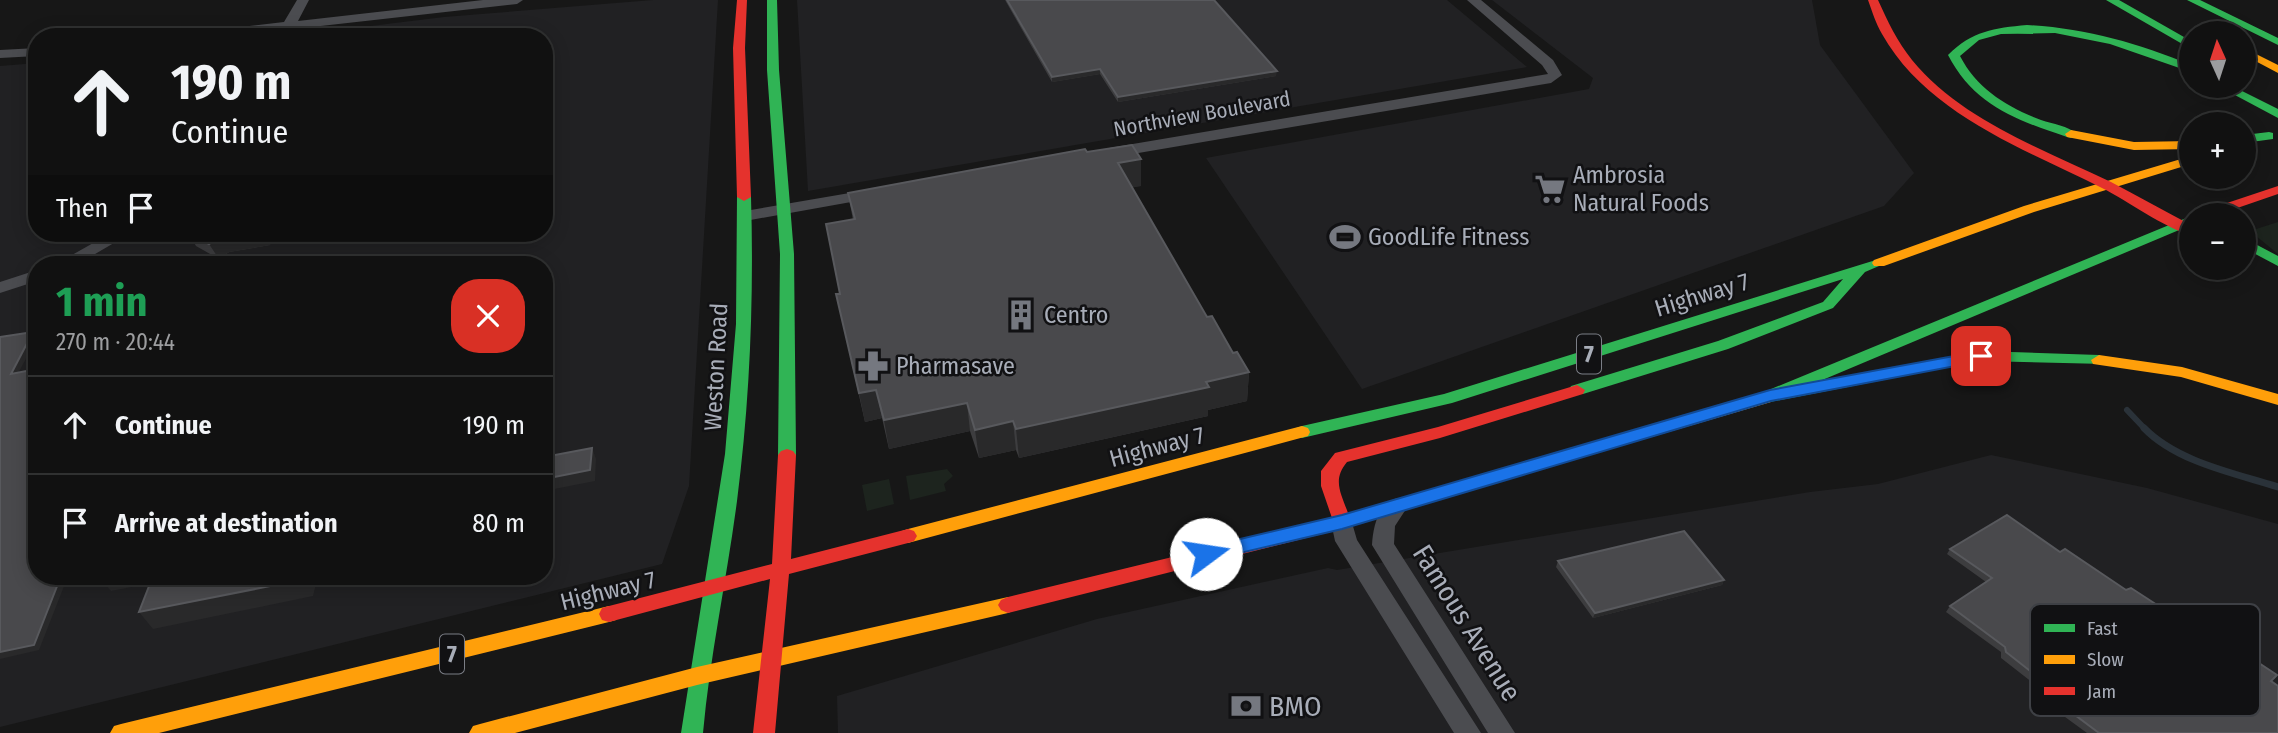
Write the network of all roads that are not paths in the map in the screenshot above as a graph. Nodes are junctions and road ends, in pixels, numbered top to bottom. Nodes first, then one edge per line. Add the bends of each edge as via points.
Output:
1 (303, 0) edge
2 (517, 0) edge
3 (742, 0) edge
4 (772, 0) edge
5 (1473, 0) edge
6 (1873, 0) edge
7 (2111, 0) edge
8 (2192, 0) edge
9 (288, 28) edge
10 (315, 28) edge
11 (2179, 39) edge
12 (2278, 42) edge
13 (28, 52) edge
14 (0, 54) edge
15 (2256, 58) edge
16 (2179, 64) edge
17 (2278, 70) edge
18 (2256, 84) edge
19 (2278, 97) edge
20 (2247, 98) edge
21 (2278, 114) edge
22 (2273, 135) edge
23 (2256, 140) edge
24 (2179, 148) edge
25 (1088, 157) edge
26 (2179, 164) edge
27 (2108, 186) junction
28 (2278, 190) edge
29 (888, 191) edge
30 (2241, 203) edge
31 (786, 209) junction
32 (745, 216) junction
33 (2179, 221) edge
34 (2179, 228) edge
35 (106, 242) edge
36 (80, 256) edge
37 (2256, 258) edge
38 (2256, 261) edge
39 (2278, 262) edge
40 (1859, 270) junction
41 (2278, 275) edge
42 (28, 278) edge
43 (0, 288) edge
44 (1770, 396) junction
45 (2278, 401) edge
46 (1397, 506) junction
47 (1342, 522) junction
48 (782, 568) junction
49 (712, 588) junction
50 (773, 659) junction
51 (697, 676) junction
52 (121, 733) edge
53 (480, 733) edge
54 (692, 733) edge
55 (764, 733) edge
56 (1468, 733) edge
57 (1502, 733) edge

1 - 9 street
2 - 10 street
3 - 32 main road, Weston Road via 739,48
4 - 31 main road via 772,96
5 - 25 street, Northview Boulevard via 1548,63 1555,75
6 - 27 main road via 1885,36 1951,100
7 - 11 main road
8 - 12 main road
13 - 14 street
15 - 17 main road
16 - 24 main road via 2121,42 2057,31 2012,30 1976,37 1954,55 1963,77 1998,103 2048,126 2104,142
18 - 19 main road
20 - 21 main road
22 - 23 main road
26 - 27 main road, Highway 7 / 7
27 - 33 main road
27 - 40 main road, Highway 7 / 7
28 - 30 main road
29 - 31 street
31 - 32 street
31 - 48 main road via 791,335
32 - 49 main road, Weston Road via 734,449
34 - 44 main road
35 - 36 street
37 - 39 main road
38 - 41 main road
40 - 47 main road via 1828,305 1723,345 1440,432 1340,457 1330,471 1329,486
40 - 48 main road, Highway 7 / 7 via 1446,399 1316,428
42 - 43 street
44 - 45 main road via 1981,356 2090,359 2182,372
44 - 46 main road
46 - 47 main road
46 - 57 street, Famous Avenue via 1384,525 1382,545
47 - 50 main road
47 - 56 street via 1346,541
48 - 49 main road, Highway 7 / 7
48 - 50 main road
49 - 51 main road, Weston Road
49 - 52 main road, Highway 7 / 7
50 - 51 main road
50 - 55 main road
51 - 53 main road
51 - 54 main road, Weston Road

